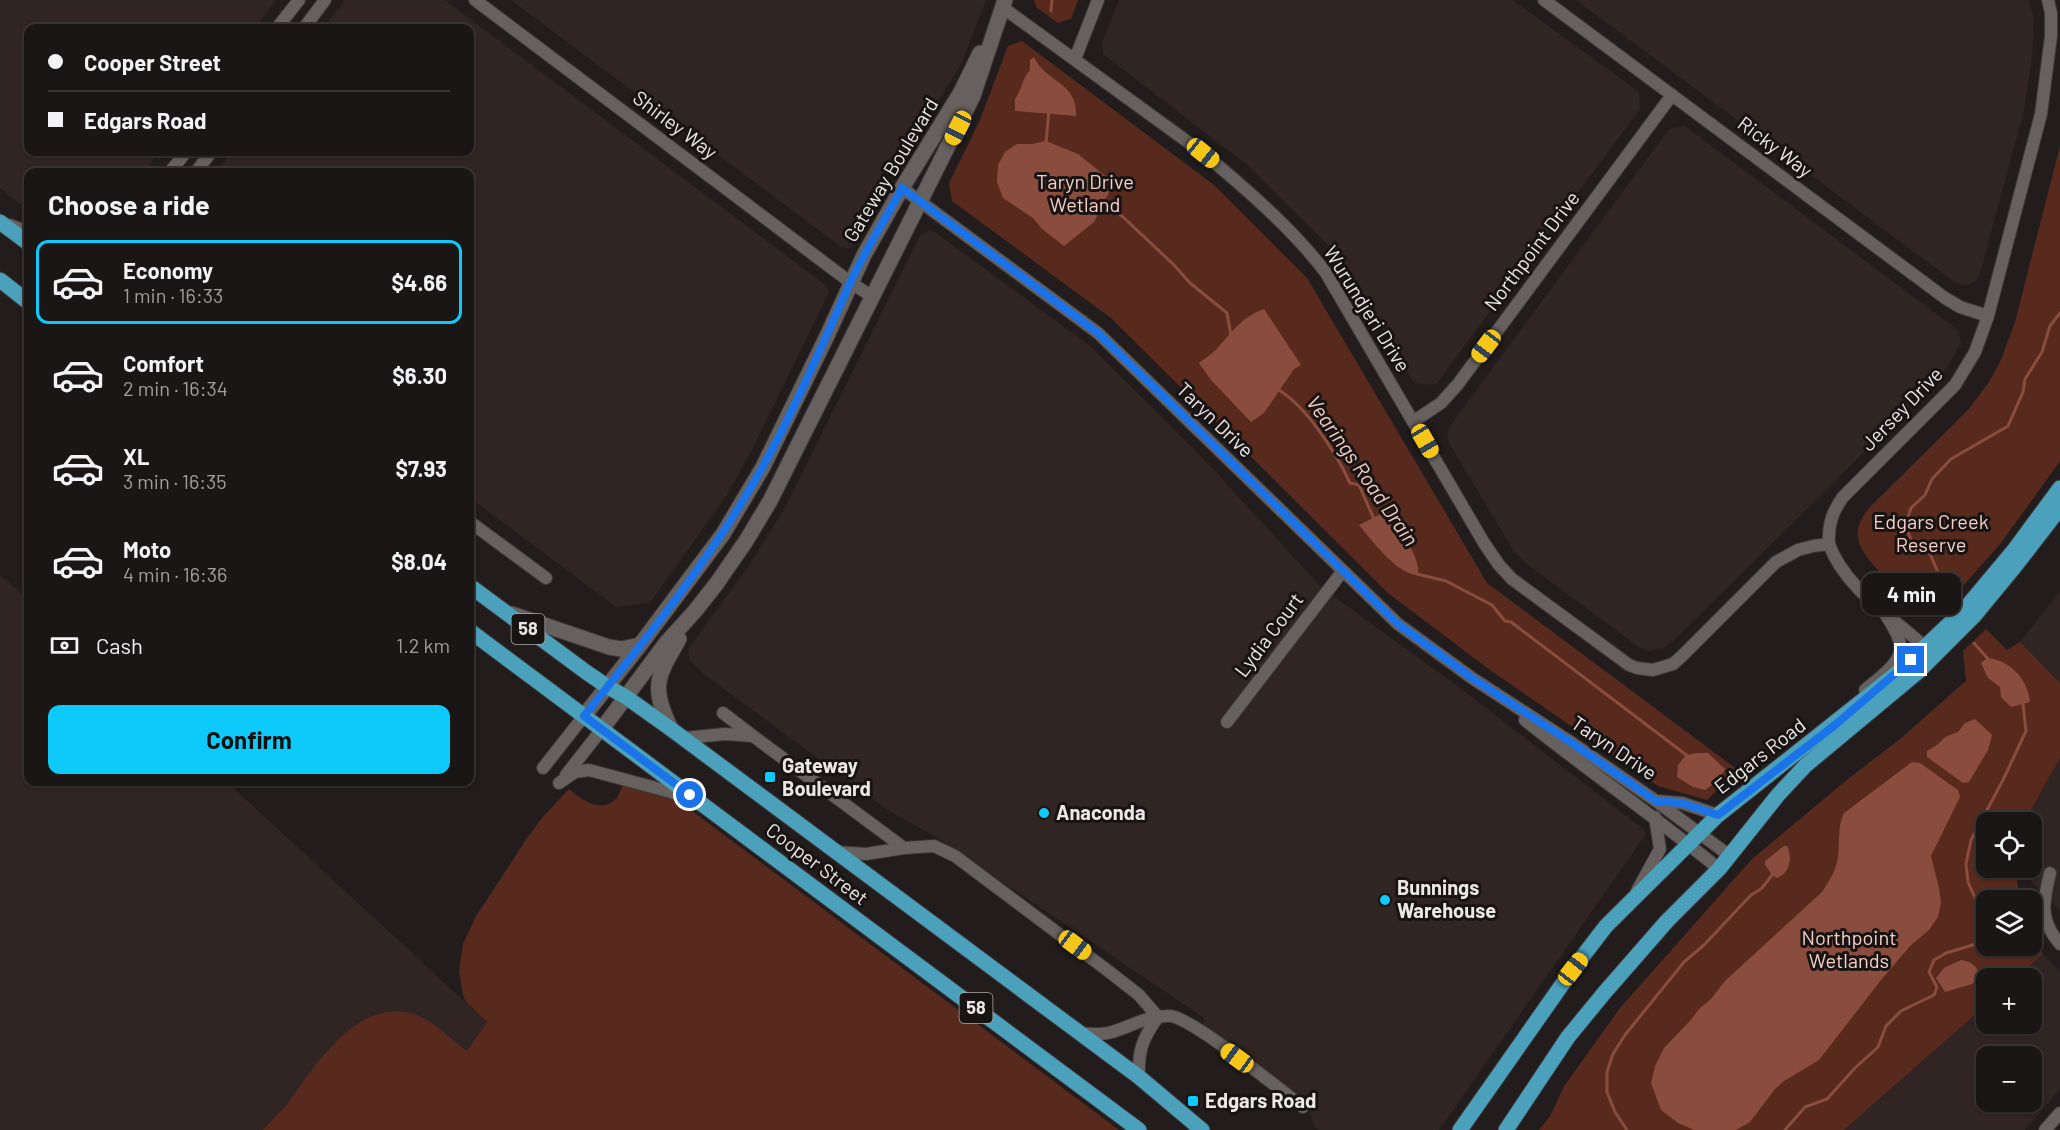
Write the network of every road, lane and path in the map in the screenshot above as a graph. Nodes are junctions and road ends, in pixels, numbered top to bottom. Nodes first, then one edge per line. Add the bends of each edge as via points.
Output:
1 (299, 0) edge
2 (325, 0) edge
3 (475, 0) edge
4 (1098, 0) edge
5 (1544, 0) edge
6 (2048, 0) edge
7 (1004, 4) edge
8 (280, 24) edge
9 (307, 24) edge
10 (1075, 59) junction
11 (1672, 95) junction
12 (183, 156) edge
13 (209, 156) edge
14 (173, 168) edge
15 (199, 168) edge
16 (902, 188) junction
17 (921, 201) junction
18 (0, 222) edge
19 (24, 231) edge
20 (24, 240) edge
21 (0, 280) edge
22 (850, 282) junction
23 (872, 296) junction
24 (24, 299) edge
25 (1988, 316) junction
26 (1414, 421) junction
27 (763, 467) junction
28 (783, 475) junction
29 (2060, 488) edge
30 (2060, 508) edge
31 (474, 525) edge
32 (1829, 544) junction
33 (1342, 572) junction
34 (546, 578) dead end
35 (474, 589) edge
36 (503, 611) junction
37 (695, 611) junction
38 (1885, 613) junction
39 (474, 634) edge
40 (640, 645) junction
41 (1927, 654) junction
42 (1472, 678) junction
43 (608, 687) junction
44 (626, 697) junction
45 (723, 713) dead end
46 (584, 716) junction
47 (1227, 722) dead end
48 (602, 729) junction
49 (677, 733) junction
50 (753, 736) junction
51 (1784, 764) junction
52 (543, 768) dead end
53 (1656, 801) junction
54 (705, 806) junction
55 (1718, 815) junction
56 (1655, 817) junction
57 (1700, 833) junction
58 (1689, 844) junction
59 (904, 848) junction
60 (835, 852) junction
61 (1730, 856) junction
62 (1719, 869) junction
63 (2050, 873) dead end
64 (1631, 900) junction
65 (2060, 944) edge
66 (1158, 1017) junction
67 (1080, 1033) junction
68 (1139, 1077) junction
69 (1303, 1107) dead end
70 (2060, 1113) edge
71 (1139, 1130) edge
72 (1202, 1130) edge
73 (1460, 1130) edge
74 (1506, 1130) edge
75 (2045, 1130) edge

1 - 8 street
2 - 9 street
3 - 22 street, Shirley Way
4 - 10 street
5 - 11 street, Ricky Way
6 - 25 street, Jersey Drive via 2051,36 2040,114
7 - 10 street, Wurundjeri Drive
7 - 16 street, Gateway Boulevard via 961,93
7 - 17 street, Gateway Boulevard via 973,96
10 - 26 street, Wurundjeri Drive via 1217,165 1305,248 1326,273
11 - 25 street, Ricky Way via 1945,298
11 - 26 street, Northpoint Drive via 1458,384 1441,403
12 - 14 street
13 - 15 street
16 - 17 street, Taryn Drive
16 - 22 street, Gateway Boulevard
17 - 23 street, Gateway Boulevard
17 - 33 street, Taryn Drive via 1098,333
18 - 19 street
18 - 20 main road
21 - 24 main road
22 - 23 street, Shirley Way
22 - 27 street, Gateway Boulevard
23 - 28 street, Gateway Boulevard
25 - 32 street, Jersey Drive via 1975,352 1955,385 1835,507 1828,531
26 - 32 street, Wurundjeri Drive via 1499,566 1621,660 1637,668 1667,666 1682,656 1776,562 1798,550
27 - 28 street
27 - 40 street, Gateway Boulevard via 723,534
28 - 37 street, Gateway Boulevard via 746,541
29 - 41 main road, Edgars Road via 1999,569
30 - 41 main road, Edgars Road via 1989,598
31 - 34 street
32 - 38 street via 1841,568
33 - 42 street, Taryn Drive via 1398,624
33 - 47 street, Lydia Court
35 - 36 main road, Cooper Street / 58
36 - 40 street via 609,647
36 - 43 main road, Cooper Street / 58
37 - 44 street, Gateway Boulevard
37 - 49 street via 666,662 659,684 658,698
38 - 41 street
38 - 51 street via 1901,645 1896,661 1812,732
39 - 46 main road, Cooper Street / 58
40 - 43 street, Gateway Boulevard
41 - 51 main road, Edgars Road via 1896,674
41 - 61 main road, Edgars Road via 1886,700 1799,772
42 - 53 street, Taryn Drive
42 - 56 street, Taryn Drive via 1570,757
43 - 44 main road, Cooper Street / 58
43 - 46 street, Gateway Boulevard
44 - 48 street, Gateway Boulevard
44 - 49 main road, Cooper Street / 58
45 - 50 street
46 - 48 main road, Cooper Street / 58
46 - 52 street
48 - 54 main road, Cooper Street / 58
48 - 54 street via 560,783 575,772 590,770 671,792
49 - 50 street
49 - 60 main road, Cooper Street / 58
50 - 59 street
51 - 55 main road, Edgars Road
53 - 55 street via 1682,803
53 - 57 street, Taryn Drive
54 - 71 main road, Cooper Street / 58
55 - 57 main road, Edgars Road
56 - 58 street, Taryn Drive
56 - 64 street via 1660,849
57 - 58 main road, Edgars Road
57 - 61 street, Taryn Drive
58 - 62 street, Taryn Drive
58 - 64 main road, Edgars Road
59 - 60 street, Cooper Street via 866,854
59 - 66 street, Cooper Street via 934,846 955,856 1139,995
60 - 67 main road, Cooper Street / 58
61 - 62 main road, Edgars Road
62 - 74 main road, Edgars Road via 1605,992 1568,1038
63 - 65 street via 2044,912 2046,923
64 - 73 main road, Edgars Road via 1573,969
66 - 67 street via 1110,1033
66 - 68 street via 1140,1048
66 - 69 street via 1187,1022
67 - 68 main road, Cooper Street / 58
68 - 72 main road, Cooper Street / 58
70 - 75 street

